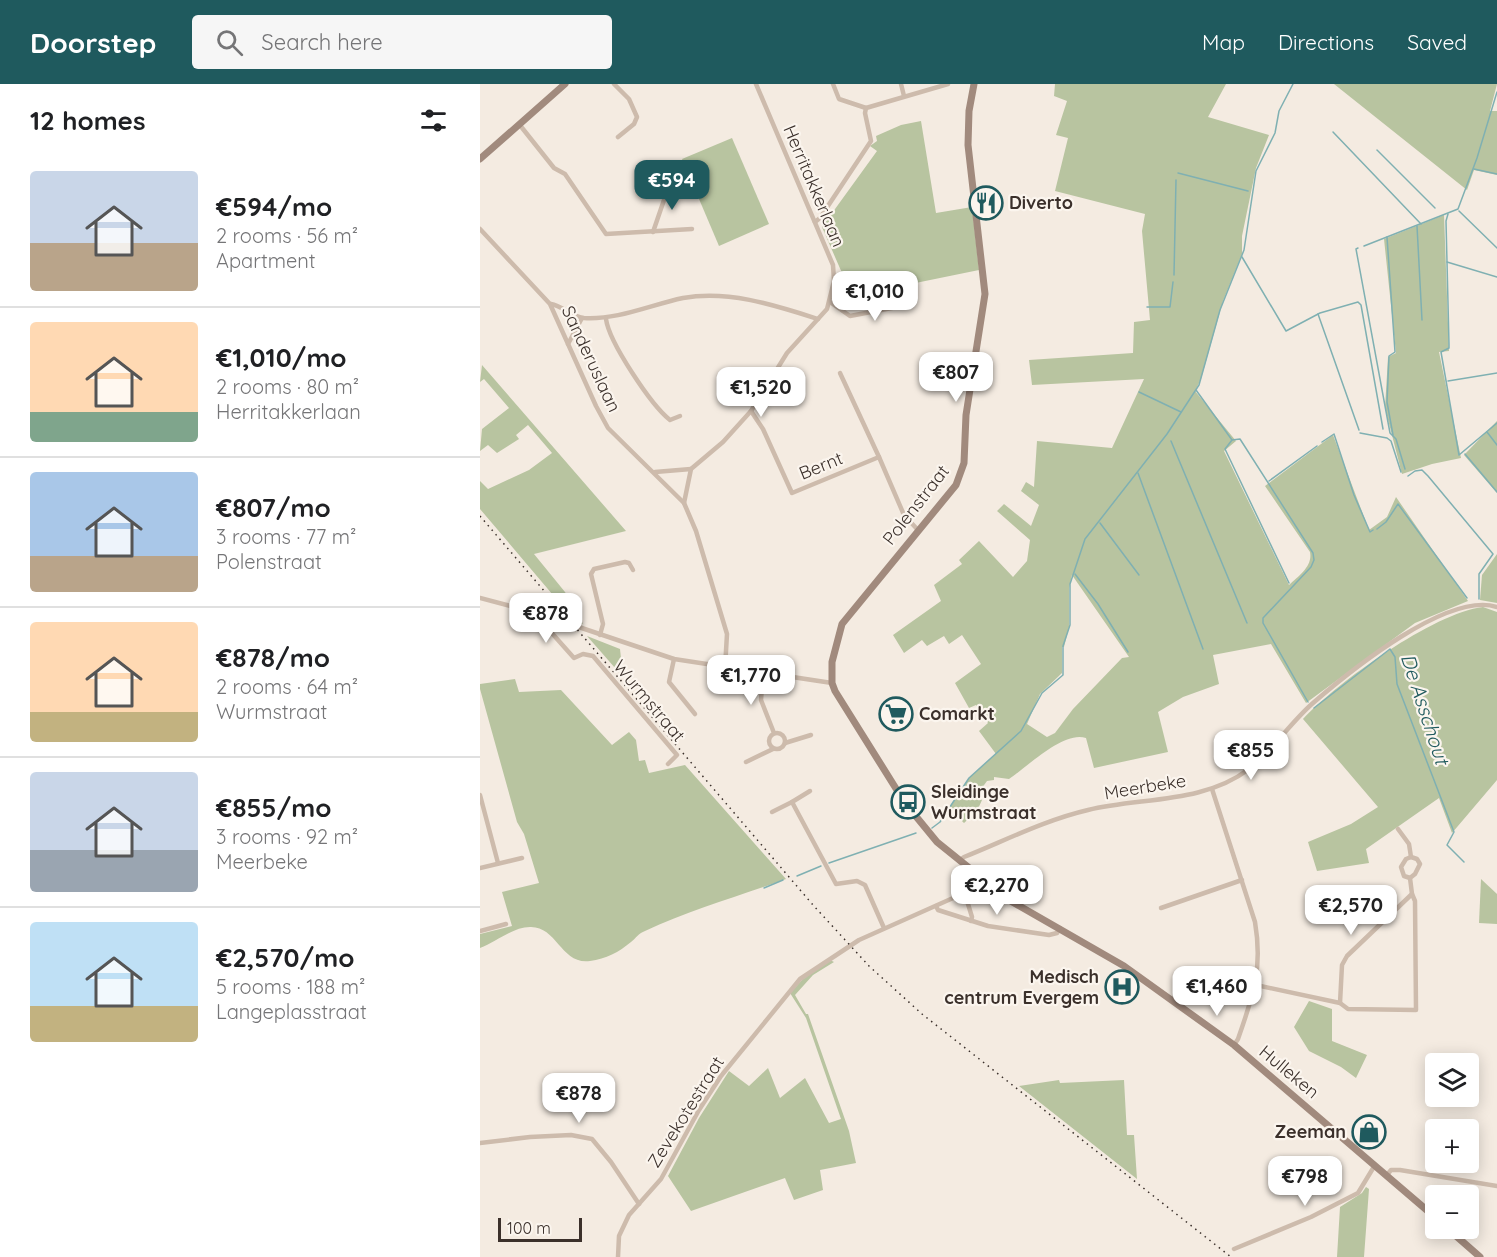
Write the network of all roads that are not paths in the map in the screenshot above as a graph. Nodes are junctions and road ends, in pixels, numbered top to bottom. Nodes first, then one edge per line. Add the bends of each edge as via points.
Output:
1 (565, 84) edge
2 (614, 84) edge
3 (756, 84) edge
4 (833, 84) edge
5 (901, 84) edge
6 (948, 84) edge
7 (974, 84) edge
8 (904, 96) junction
9 (866, 108) junction
10 (519, 124) junction
11 (618, 137) dead end
12 (480, 159) edge
13 (685, 186) dead end
14 (814, 222) junction
15 (480, 229) edge
16 (692, 230) dead end
17 (653, 232) junction
18 (903, 293) dead end
19 (830, 302) junction
20 (550, 304) junction
21 (582, 318) junction
22 (606, 318) junction
23 (818, 319) junction
24 (568, 344) junction
25 (840, 374) dead end
26 (751, 411) junction
27 (680, 416) dead end
28 (879, 457) junction
29 (691, 469) junction
30 (655, 472) junction
31 (684, 502) junction
32 (918, 529) junction
33 (633, 570) dead end
34 (480, 598) edge
35 (1497, 607) edge
36 (541, 614) junction
37 (600, 635) junction
38 (674, 659) junction
39 (725, 668) junction
40 (763, 673) junction
41 (832, 683) junction
42 (695, 714) dead end
43 (774, 733) junction
44 (812, 735) dead end
45 (785, 743) junction
46 (773, 749) junction
47 (746, 762) dead end
48 (668, 764) dead end
49 (1212, 789) junction
50 (810, 791) dead end
51 (480, 795) edge
52 (792, 802) junction
53 (772, 812) dead end
54 (1398, 829) dead end
55 (1411, 857) junction
56 (522, 858) dead end
57 (498, 863) junction
58 (962, 863) junction
59 (480, 868) edge
60 (1410, 879) junction
61 (1242, 880) junction
62 (964, 891) junction
63 (1412, 894) junction
64 (936, 906) junction
65 (1161, 908) dead end
66 (971, 921) junction
67 (506, 924) dead end
68 (884, 928) junction
69 (1060, 928) junction
70 (480, 932) edge
71 (1256, 985) junction
72 (1340, 1003) junction
73 (1234, 1045) junction
74 (480, 1143) edge
75 (1375, 1165) junction
76 (1387, 1175) junction
77 (1497, 1186) edge
78 (639, 1204) junction
79 (1425, 1208) edge
80 (1460, 1239) edge
81 (1234, 1250) dead end
82 (618, 1257) edge
83 (1480, 1257) edge

1 - 10 main road
2 - 11 street via 629,99 637,117
3 - 14 street, Herritakkerlaan
4 - 9 street via 839,99
5 - 8 street
6 - 8 street
7 - 32 main road, Polenstraat via 968,145 985,303 962,470 956,485
8 - 9 street
9 - 14 street via 871,141
10 - 12 main road
10 - 17 street via 554,168 565,174 606,234
13 - 17 street via 664,200
14 - 19 street, Herritakkerlaan via 833,265
15 - 20 street, Sanderuslaan
16 - 17 street
18 - 19 street via 902,306 850,315
19 - 23 street, Herritakkerlaan
20 - 21 street
20 - 24 street, Sanderuslaan
21 - 22 street
21 - 24 street
22 - 23 street via 684,298 722,296 768,303
22 - 27 street via 619,349 653,401 670,420
23 - 26 street, Herritakkerlaan via 787,353
24 - 30 street, Sanderuslaan via 608,428
25 - 28 street
26 - 28 street, Bernt via 792,493
26 - 29 street, Herritakkerlaan
28 - 32 street via 904,515
29 - 30 street
29 - 31 street
30 - 31 street, Sanderuslaan
31 - 39 street, Sanderuslaan via 727,634
32 - 41 main road, Polenstraat via 842,624 832,662
33 - 37 street via 625,562 594,569 591,574 603,624
34 - 36 street, Wurmstraat
35 - 49 street, Meerbeke via 1469,604 1411,630 1312,704 1250,768
36 - 37 street, Wurmstraat
36 - 48 street, Wurmstraat via 574,658 592,656 648,719 677,755
37 - 38 street, Wurmstraat
38 - 39 street, Wurmstraat
38 - 42 street via 669,682
39 - 40 street, Wurmstraat
40 - 41 street, Wurmstraat
40 - 43 street via 761,700
41 - 58 main road, Hulleken via 924,830
43 - 45 street via 783,735
43 - 46 street via 768,741
44 - 45 street
45 - 46 street via 782,748
46 - 47 street
49 - 58 street, Meerbeke via 1080,812 964,857
49 - 61 street
50 - 52 street
51 - 57 street
52 - 53 street
52 - 68 street via 834,881 839,885 857,881 865,885
54 - 55 street via 1409,844
55 - 60 street via 1420,864
55 - 60 street via 1401,867
56 - 57 street
57 - 59 street
58 - 62 street
58 - 69 main road, Hulleken via 1009,900
60 - 63 street
61 - 65 street
61 - 71 street via 1258,942
62 - 64 street
62 - 66 street
63 - 72 street via 1347,956 1342,965
63 - 72 street via 1416,1010 1348,1009
64 - 66 street
64 - 68 street
66 - 69 street via 1049,935 1058,933
67 - 70 street
68 - 78 street, Zevekotestraat via 803,976 787,994 718,1080 668,1168
69 - 73 main road, Hulleken via 1124,966
71 - 72 street
71 - 73 street
73 - 75 main road, Hulleken
74 - 78 street via 571,1135 591,1139
75 - 76 main road, Hulleken
75 - 81 street via 1358,1193
76 - 77 street via 1391,1170 1400,1170
76 - 79 main road, Hulleken
78 - 82 street, Zevekotestraat via 620,1232
80 - 83 main road

